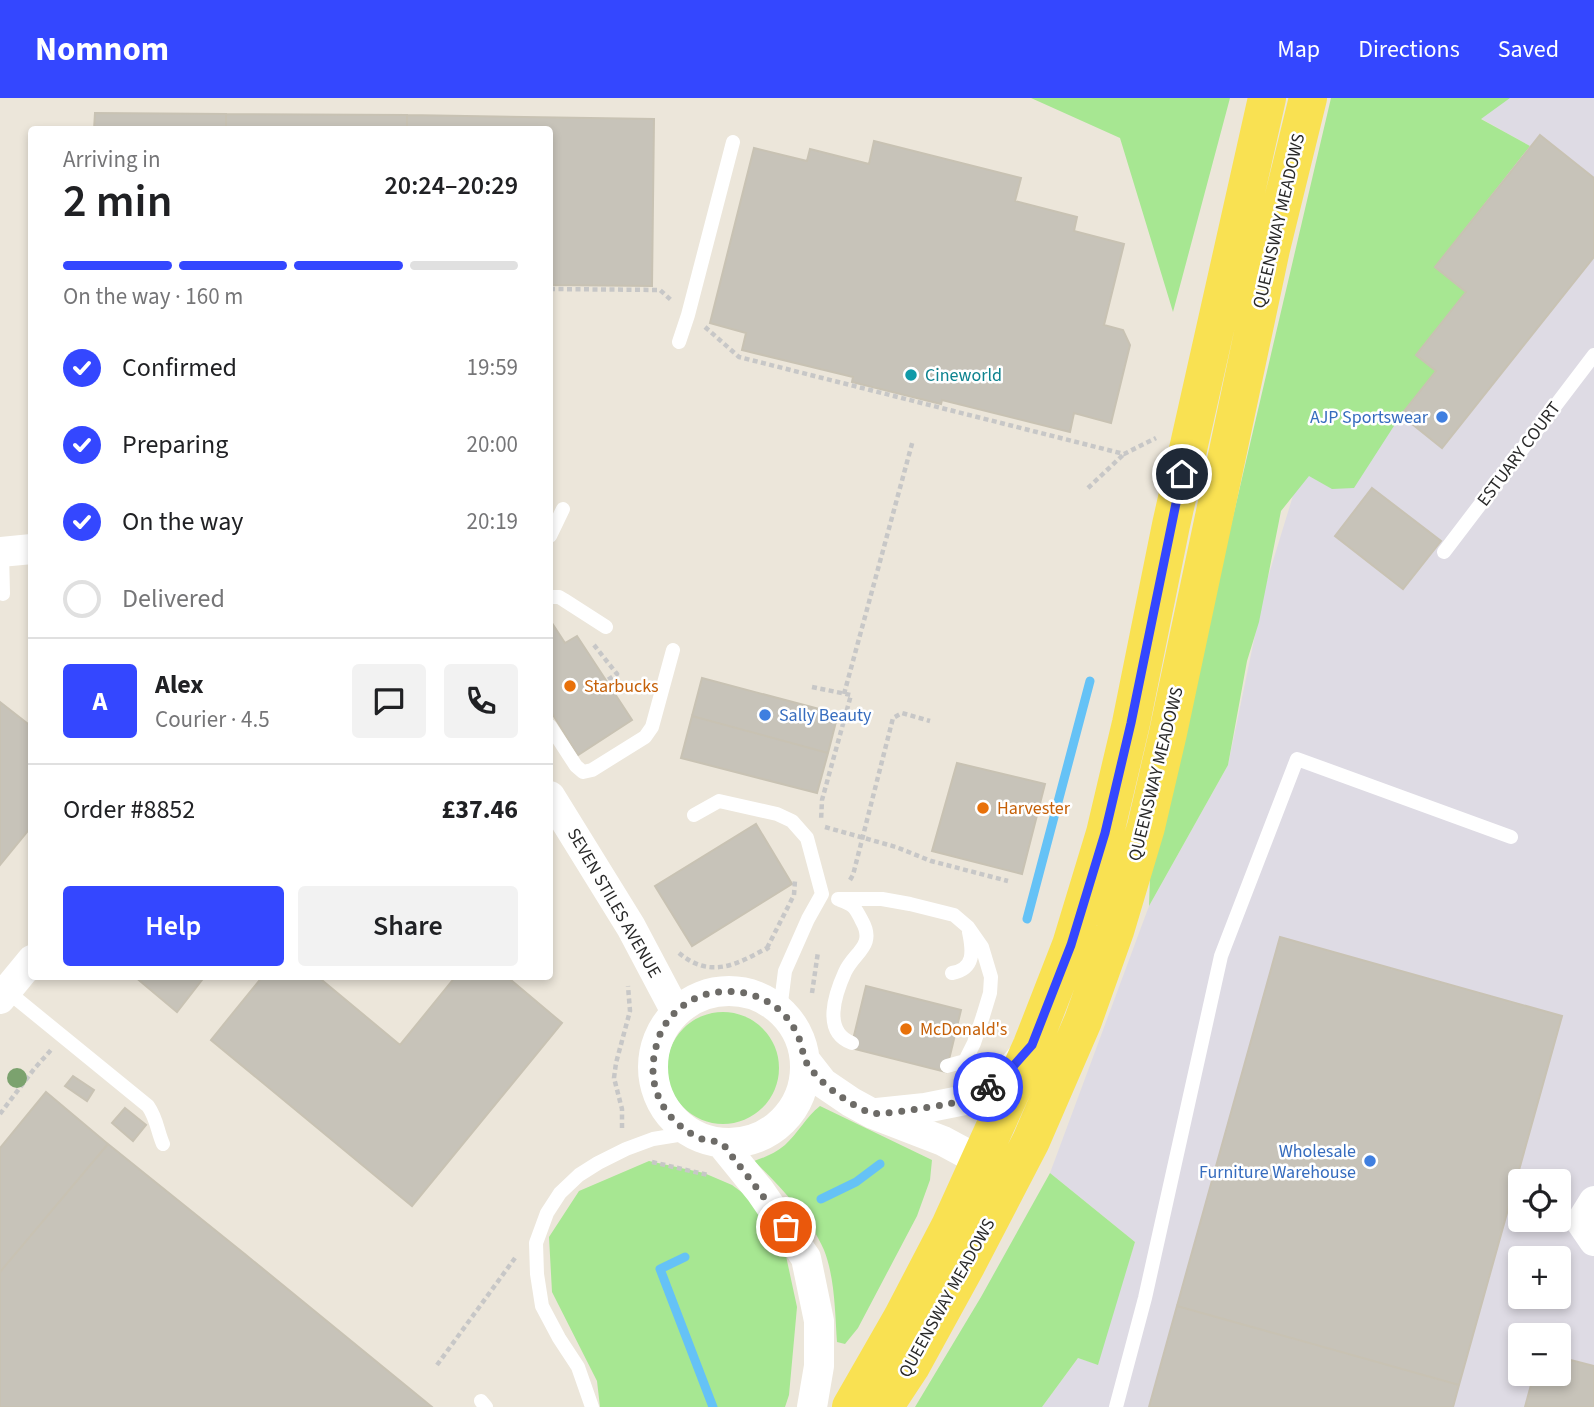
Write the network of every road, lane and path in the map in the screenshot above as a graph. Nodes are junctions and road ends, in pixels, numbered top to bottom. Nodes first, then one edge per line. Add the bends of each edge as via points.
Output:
1 (1267, 98) edge
2 (1308, 98) edge
3 (733, 142) dead end
4 (553, 289) edge
5 (688, 315) junction
6 (679, 342) dead end
7 (1594, 355) edge
8 (1158, 437) dead end
9 (913, 440) dead end
10 (1124, 454) junction
11 (1088, 488) dead end
12 (563, 509) dead end
13 (553, 530) edge
14 (28, 549) edge
15 (1, 552) edge
16 (1444, 552) dead end
17 (3, 594) dead end
18 (553, 597) edge
19 (606, 627) dead end
20 (673, 650) dead end
21 (812, 687) dead end
22 (844, 694) junction
23 (930, 721) dead end
24 (553, 731) edge
25 (553, 801) edge
26 (694, 815) dead end
27 (862, 837) junction
28 (1511, 837) dead end
29 (796, 872) dead end
30 (1008, 881) dead end
31 (822, 894) junction
32 (838, 899) junction
33 (968, 927) junction
34 (767, 948) junction
35 (819, 949) dead end
36 (646, 954) junction
37 (28, 965) edge
38 (785, 971) junction
39 (953, 972) dead end
40 (811, 993) dead end
41 (3, 995) edge
42 (780, 1010) junction
43 (676, 1012) junction
44 (63, 1036) junction
45 (852, 1043) dead end
46 (1032, 1045) junction
47 (805, 1060) junction
48 (947, 1066) dead end
49 (622, 1108) junction
50 (0, 1114) edge
51 (873, 1114) junction
52 (620, 1131) dead end
53 (690, 1133) junction
54 (642, 1143) junction
55 (721, 1143) junction
56 (163, 1144) dead end
57 (980, 1161) junction
58 (713, 1177) dead end
59 (1594, 1201) edge
60 (1594, 1241) edge
61 (976, 1247) junction
62 (516, 1257) dead end
63 (437, 1365) dead end
64 (592, 1407) edge
65 (812, 1407) edge
66 (851, 1407) edge
67 (884, 1407) edge
68 (1116, 1407) edge

1 - 46 main road, QUEENSWAY MEADOWS via 1105,833 1071,945
2 - 61 main road, QUEENSWAY MEADOWS via 1146,827 1083,1021 1031,1141
3 - 5 lane
4 - 5 path via 660,290
5 - 6 lane
5 - 10 path via 739,357
7 - 16 lane, ESTUARY COURT
8 - 10 path
9 - 22 path
10 - 11 path
12 - 13 lane
14 - 15 street
15 - 17 lane
18 - 19 lane
20 - 24 lane via 652,727 645,737 583,772
21 - 22 path
22 - 27 path via 851,695 822,800 821,825
23 - 27 path via 902,713 893,718
25 - 36 street, SEVEN STILES AVENUE
26 - 31 lane via 719,801 792,821 807,838
27 - 30 path
27 - 32 path via 853,876
28 - 68 lane via 1297,759 1221,956 1145,1298
29 - 34 path via 794,895
31 - 32 lane
31 - 38 lane
32 - 33 lane via 910,904 954,915
32 - 45 lane via 854,905 867,929 863,949 846,969 834,999 834,1026
33 - 39 lane via 970,963
33 - 48 lane via 982,947 991,977 990,993 965,1061
34 - 36 path via 743,961 704,968 690,962 669,941
34 - 38 path
35 - 40 path
36 - 43 street, SEVEN STILES AVENUE
36 - 49 path via 625,968 630,1011 614,1078
37 - 41 street
38 - 42 lane
41 - 44 lane
42 - 43 street via 739,991 716,991 694,998
42 - 47 street via 801,1041
43 - 53 street via 657,1041 653,1076 659,1098 672,1118
44 - 50 path
44 - 56 lane via 148,1105
46 - 51 street via 1001,1080 965,1100
46 - 57 main road, QUEENSWAY MEADOWS
47 - 51 street via 824,1083
47 - 55 street via 799,1097 779,1124 756,1138
49 - 52 path
49 - 54 path
51 - 57 street
53 - 54 lane
53 - 55 street
54 - 58 path via 649,1161
54 - 64 lane via 598,1163 560,1192 536,1243 542,1306 578,1367
55 - 65 street via 806,1258 819,1321 819,1366
57 - 61 street via 995,1169 996,1196
57 - 66 main road, QUEENSWAY MEADOWS via 950,1227
59 - 60 street via 1581,1222
61 - 67 main road, QUEENSWAY MEADOWS
62 - 63 path

